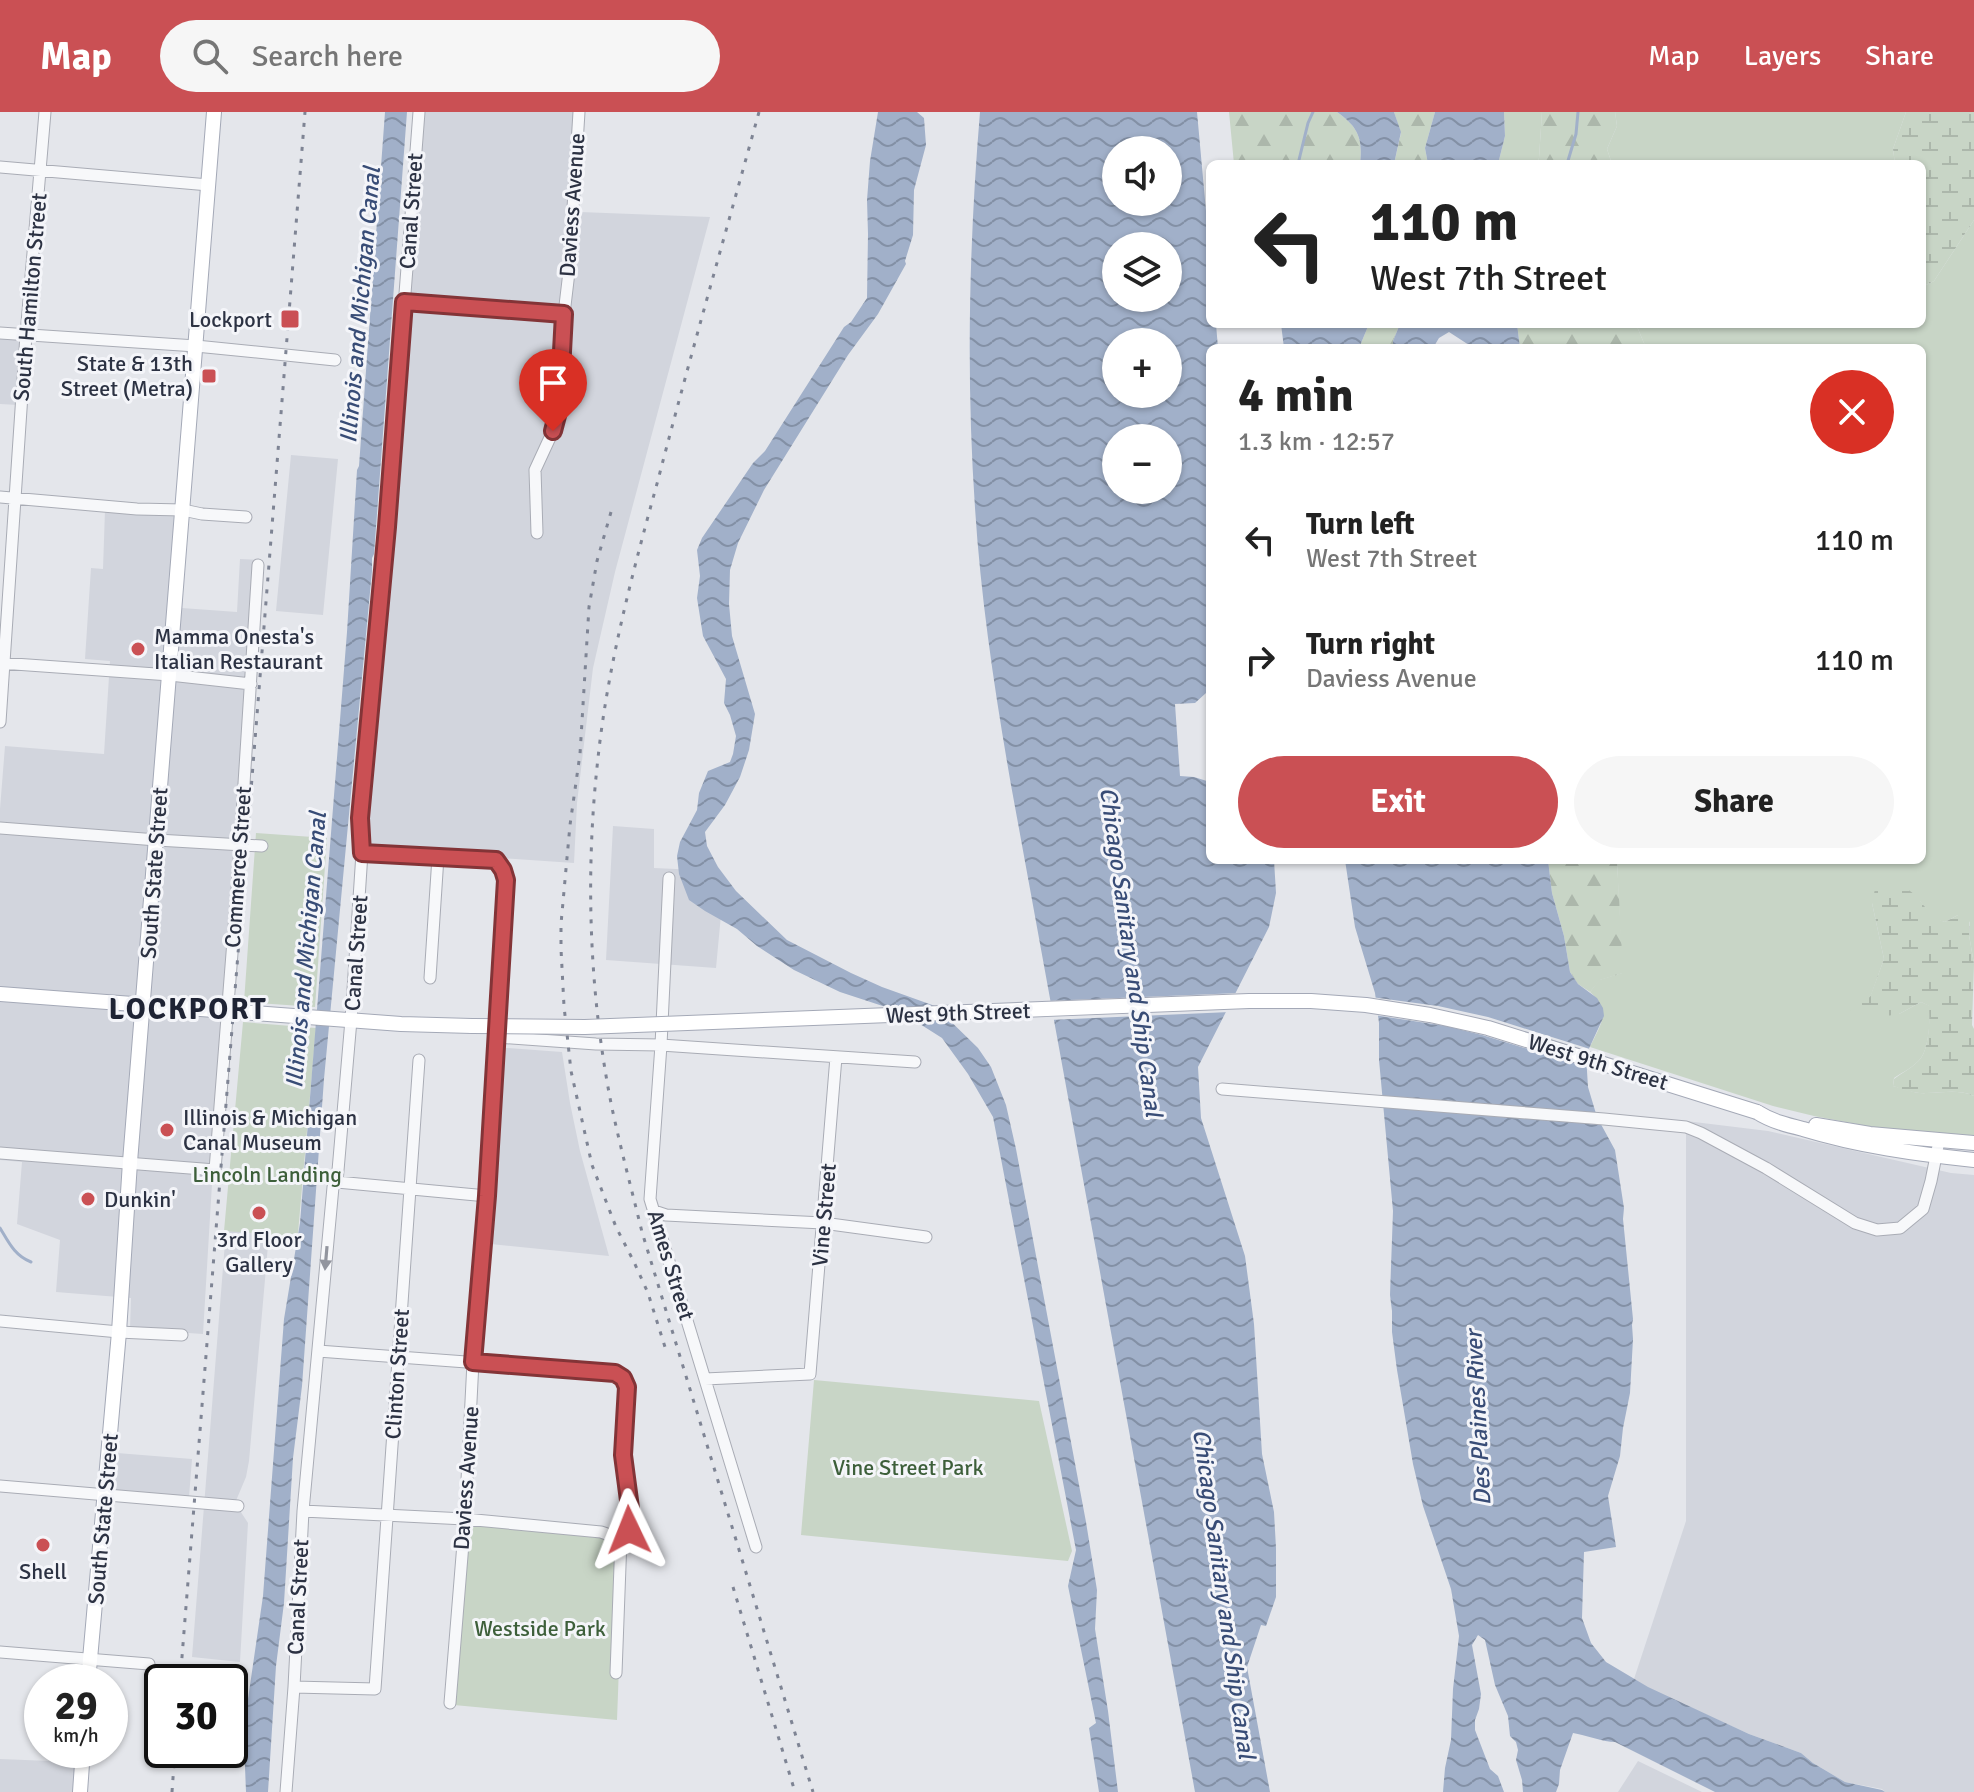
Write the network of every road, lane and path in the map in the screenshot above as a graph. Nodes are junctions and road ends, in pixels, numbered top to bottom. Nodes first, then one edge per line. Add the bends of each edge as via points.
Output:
1 (45, 112) edge
2 (214, 112) edge
3 (419, 112) edge
4 (579, 112) edge
5 (0, 167) edge
6 (40, 170) junction
7 (209, 185) junction
8 (404, 302) junction
9 (564, 314) junction
10 (0, 333) edge
11 (26, 335) junction
12 (196, 346) junction
13 (335, 360) dead end
14 (0, 497) edge
15 (15, 499) junction
16 (183, 510) junction
17 (246, 517) dead end
18 (537, 533) dead end
19 (258, 565) dead end
20 (2, 663) edge
21 (170, 675) junction
22 (251, 684) junction
23 (0, 722) edge
24 (0, 828) edge
25 (157, 840) junction
26 (239, 845) junction
27 (262, 846) dead end
28 (362, 853) junction
29 (438, 857) junction
30 (669, 878) dead end
31 (430, 978) dead end
32 (0, 994) edge
33 (144, 1004) junction
34 (228, 1011) junction
35 (351, 1020) junction
36 (496, 1037) junction
37 (661, 1045) junction
38 (836, 1057) junction
39 (419, 1060) dead end
40 (915, 1062) dead end
41 (1222, 1089) dead end
42 (1757, 1112) junction
43 (1939, 1141) junction
44 (1974, 1143) edge
45 (0, 1153) edge
46 (1936, 1156) junction
47 (1974, 1160) edge
48 (130, 1162) junction
49 (337, 1182) junction
50 (410, 1189) junction
51 (487, 1196) junction
52 (654, 1211) junction
53 (823, 1223) junction
54 (926, 1237) dead end
55 (0, 1321) edge
56 (119, 1332) junction
57 (182, 1335) dead end
58 (318, 1351) junction
59 (399, 1356) junction
60 (473, 1362) junction
61 (705, 1379) junction
62 (0, 1486) edge
63 (105, 1495) junction
64 (238, 1506) dead end
65 (303, 1511) junction
66 (387, 1516) junction
67 (465, 1519) junction
68 (621, 1539) junction
69 (756, 1547) dead end
70 (0, 1652) edge
71 (89, 1659) junction
72 (89, 1664) edge
73 (149, 1664) dead end
74 (616, 1673) dead end
75 (294, 1687) junction
76 (450, 1703) dead end
77 (82, 1768) edge
78 (80, 1792) edge
79 (286, 1792) edge

1 - 6 street, South Hamilton Street
2 - 7 main road, South State Street
3 - 8 street, Canal Street
4 - 9 street, Daviess Avenue
5 - 6 street
6 - 7 street
6 - 11 street, South Hamilton Street
7 - 12 main road, South State Street
8 - 9 street
8 - 28 street, Canal Street via 360,818
9 - 18 street, Daviess Avenue via 559,408 535,470
10 - 11 street
11 - 12 street
11 - 15 street, South Hamilton Street
12 - 13 street
12 - 16 main road, South State Street
14 - 15 street
15 - 16 street
15 - 20 street, South Hamilton Street
16 - 17 street
16 - 21 main road, South State Street
19 - 22 street, Commerce Street
20 - 21 street
20 - 23 street, South Hamilton Street
21 - 22 street
21 - 25 main road, South State Street
22 - 26 street, Commerce Street
24 - 25 street
25 - 26 street
25 - 33 main road, South State Street
26 - 27 street
26 - 34 street, Commerce Street
28 - 29 street
28 - 35 street, Canal Street
29 - 31 street
29 - 36 street, Daviess Avenue via 496,860 503,870
30 - 37 street, Ames Street
32 - 33 main road, West 9th Street
33 - 34 main road, West 9th Street
33 - 48 main road, South State Street
34 - 35 main road, West 9th Street
34 - 48 street, Commerce Street via 215,1170
35 - 42 main road, West 9th Street, bridge via 585,1027 1311,1001 1366,1005 1488,1028
35 - 49 street, Canal Street
36 - 37 street, West 9th Street
36 - 51 street, Daviess Avenue
37 - 38 street, West 9th Street
37 - 52 street, Ames Street via 650,1199
38 - 40 street, West 9th Street
38 - 53 street, Vine Street
39 - 50 street, Clinton Street
41 - 46 street, West 9th Street via 1686,1127 1855,1223 1877,1230 1900,1228 1923,1209
42 - 43 main road, West 9th Street via 1839,1130
42 - 46 main road, West 9th Street via 1838,1140
43 - 44 main road, West 9th Street
43 - 46 street, West 9th Street
45 - 48 street
46 - 47 main road, West 9th Street
48 - 56 main road, South State Street
49 - 50 street
49 -> 58 street, Canal Street
50 - 51 street
50 - 59 street, Clinton Street
51 - 60 street, Daviess Avenue
52 - 53 street
52 - 61 street, Ames Street
53 - 54 street
53 - 61 street, Vine Street via 810,1374
55 - 56 street
56 - 57 street
56 - 63 main road, South State Street
58 - 59 street
58 - 65 street, Canal Street
59 - 60 street
59 - 66 street, Clinton Street
60 - 67 street, Daviess Avenue
60 - 68 street via 615,1373 623,1378 623,1455 630,1508 629,1530
61 - 69 street, Ames Street
62 - 63 street
63 - 64 street
63 - 71 main road, South State Street
65 - 66 street
65 - 75 street, Canal Street
66 - 67 street
66 - 75 street, Clinton Street via 375,1689
67 - 68 street via 601,1532
67 - 76 street, Daviess Avenue
68 - 74 street
70 - 71 street
71 - 72 main road, South State Street
71 - 73 street
75 - 79 street, Canal Street
77 - 78 main road

